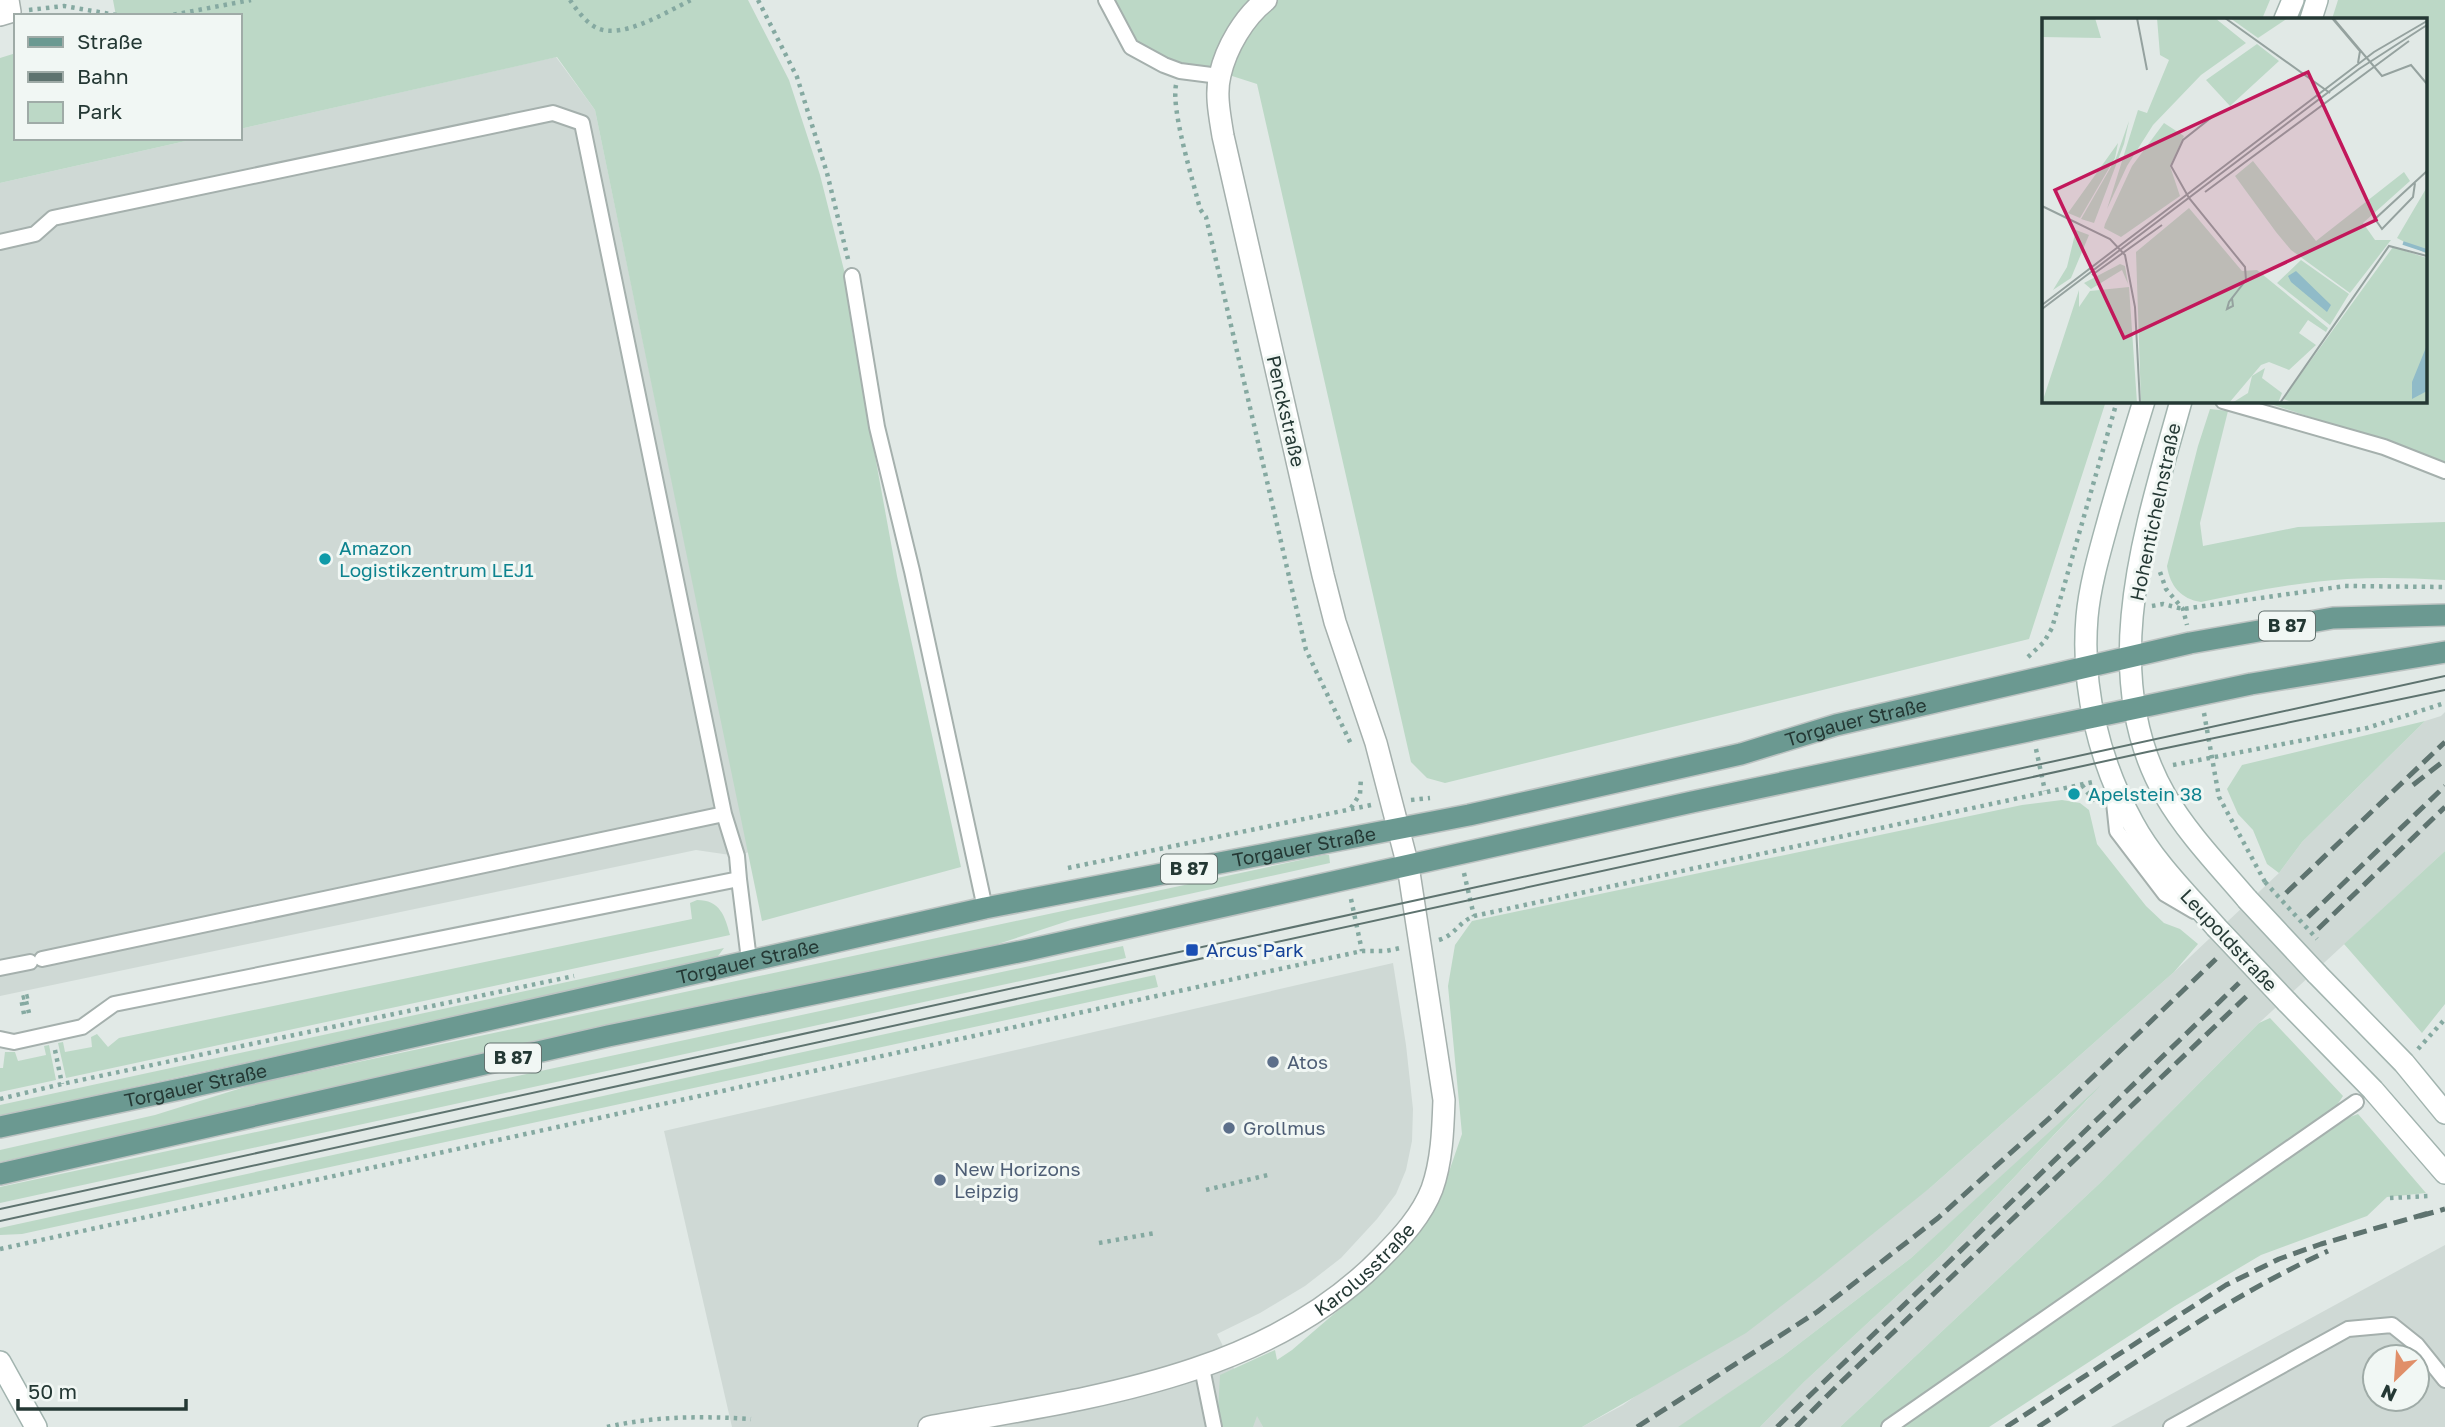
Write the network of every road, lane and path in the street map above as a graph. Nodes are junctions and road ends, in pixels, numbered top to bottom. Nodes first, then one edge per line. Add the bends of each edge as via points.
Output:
1 (251, 0) edge
2 (570, 0) edge
3 (691, 0) edge
4 (758, 0) edge
5 (1105, 0) edge
6 (1266, 0) edge
7 (2293, 0) edge
8 (2317, 0) edge
9 (6, 9) edge
10 (110, 14) edge
11 (177, 14) edge
12 (2286, 18) edge
13 (2311, 18) edge
14 (1180, 71) junction
15 (1220, 76) junction
16 (0, 242) edge
17 (852, 276) joint
18 (2117, 402) edge
19 (2144, 402) edge
20 (2181, 402) edge
21 (2226, 402) edge
22 (2445, 471) edge
23 (2445, 587) edge
24 (2183, 609) dead end
25 (2445, 615) edge
26 (2052, 628) dead end
27 (2445, 652) edge
28 (2130, 656) junction
29 (2087, 666) junction
30 (2443, 704) edge
31 (2135, 708) junction
32 (2094, 716) junction
33 (2206, 719) dead end
34 (2034, 741) junction
35 (1355, 753) dead end
36 (2213, 759) junction
37 (1360, 772) dead end
38 (2082, 785) dead end
39 (2045, 791) junction
40 (1351, 809) dead end
41 (724, 814) junction
42 (1398, 828) junction
43 (1408, 866) junction
44 (739, 879) junction
45 (985, 908) junction
46 (1421, 943) junction
47 (2325, 948) dead end
48 (749, 960) junction
49 (0, 968) edge
50 (27, 997) dead end
51 (26, 1013) dead end
52 (2445, 1019) edge
53 (0, 1039) edge
54 (2404, 1063) junction
55 (2356, 1102) dead end
56 (2445, 1113) edge
57 (0, 1127) edge
58 (2445, 1172) edge
59 (0, 1174) edge
60 (1272, 1174) dead end
61 (1206, 1189) dead end
62 (2429, 1196) dead end
63 (2390, 1198) dead end
64 (1155, 1233) dead end
65 (1098, 1243) dead end
66 (0, 1249) edge
67 (0, 1362) edge
68 (1202, 1368) junction
69 (2445, 1380) edge
70 (751, 1419) dead end
71 (36, 1427) edge
72 (607, 1427) edge
73 (929, 1427) edge
74 (1214, 1427) edge
75 (1889, 1427) edge
76 (2171, 1427) edge

1 - 11 path
2 - 3 path via 597,28 618,32
4 - 17 path via 797,77
5 - 14 lane via 1131,47
6 - 15 main road, Penckstraße via 1244,23
7 - 12 main road
8 - 13 main road
9 - 10 path via 64,6
14 - 15 lane
14 - 35 path via 1174,96 1184,143 1206,217 1306,650
15 - 42 main road, Penckstraße via 1223,136 1323,575
16 - 41 lane via 34,234 53,218 553,113 582,123
17 - 45 lane via 877,427
18 - 26 path
19 - 29 main road, Hohentichelnstraße via 2089,600
20 - 28 main road, Hohentichelnstraße via 2138,575
21 - 22 lane via 2384,447
23 - 24 path via 2345,586
25 - 28 main road, Torgauer Straße / B 87 via 2333,618
27 - 31 main road, Torgauer Straße / B 87
28 - 29 main road, Torgauer Straße / B 87
28 - 31 main road, Hohentichelnstraße
29 - 32 main road, Leupoldstraße
29 - 42 main road, Torgauer Straße / B 87 via 1836,725 1741,754
30 - 36 path via 2367,728
31 - 32 main road, Torgauer Straße / B 87
31 - 54 main road, bridge via 2163,792 2190,834
32 - 34 main road, Torgauer Straße / B 87
32 - 58 main road, Leupoldstraße, bridge via 2111,778 2152,852
33 - 36 path
34 - 39 path
34 - 43 main road, Torgauer Straße / B 87 via 1692,802
36 - 47 path, bridge via 2220,797 2249,857 2265,882
37 - 40 path via 1360,794
38 - 39 path
39 - 46 path via 1474,916 1463,920 1453,934
41 - 44 lane
41 - 49 lane
42 - 43 main road, Karolusstraße
42 - 45 main road, Torgauer Straße / B 87
43 - 46 main road, Karolusstraße
43 - 59 main road, Torgauer Straße / B 87 via 608,1036
44 - 48 lane
44 - 53 lane via 114,1004 82,1027 14,1042
45 - 48 main road, Torgauer Straße / B 87
46 - 66 path via 1362,951
46 - 68 main road, Karolusstraße via 1444,1100 1443,1139 1432,1189 1409,1230 1328,1303 1266,1339
48 - 57 main road, Torgauer Straße / B 87
50 - 51 path
52 - 54 path
54 - 56 main road
55 - 75 lane
60 - 61 path
62 - 63 path
64 - 65 path
67 - 71 main road
68 - 73 main road, Karolusstraße via 1115,1391
68 - 74 lane
69 - 76 lane via 2417,1345 2392,1325 2348,1329
70 - 72 path via 693,1416 634,1420

